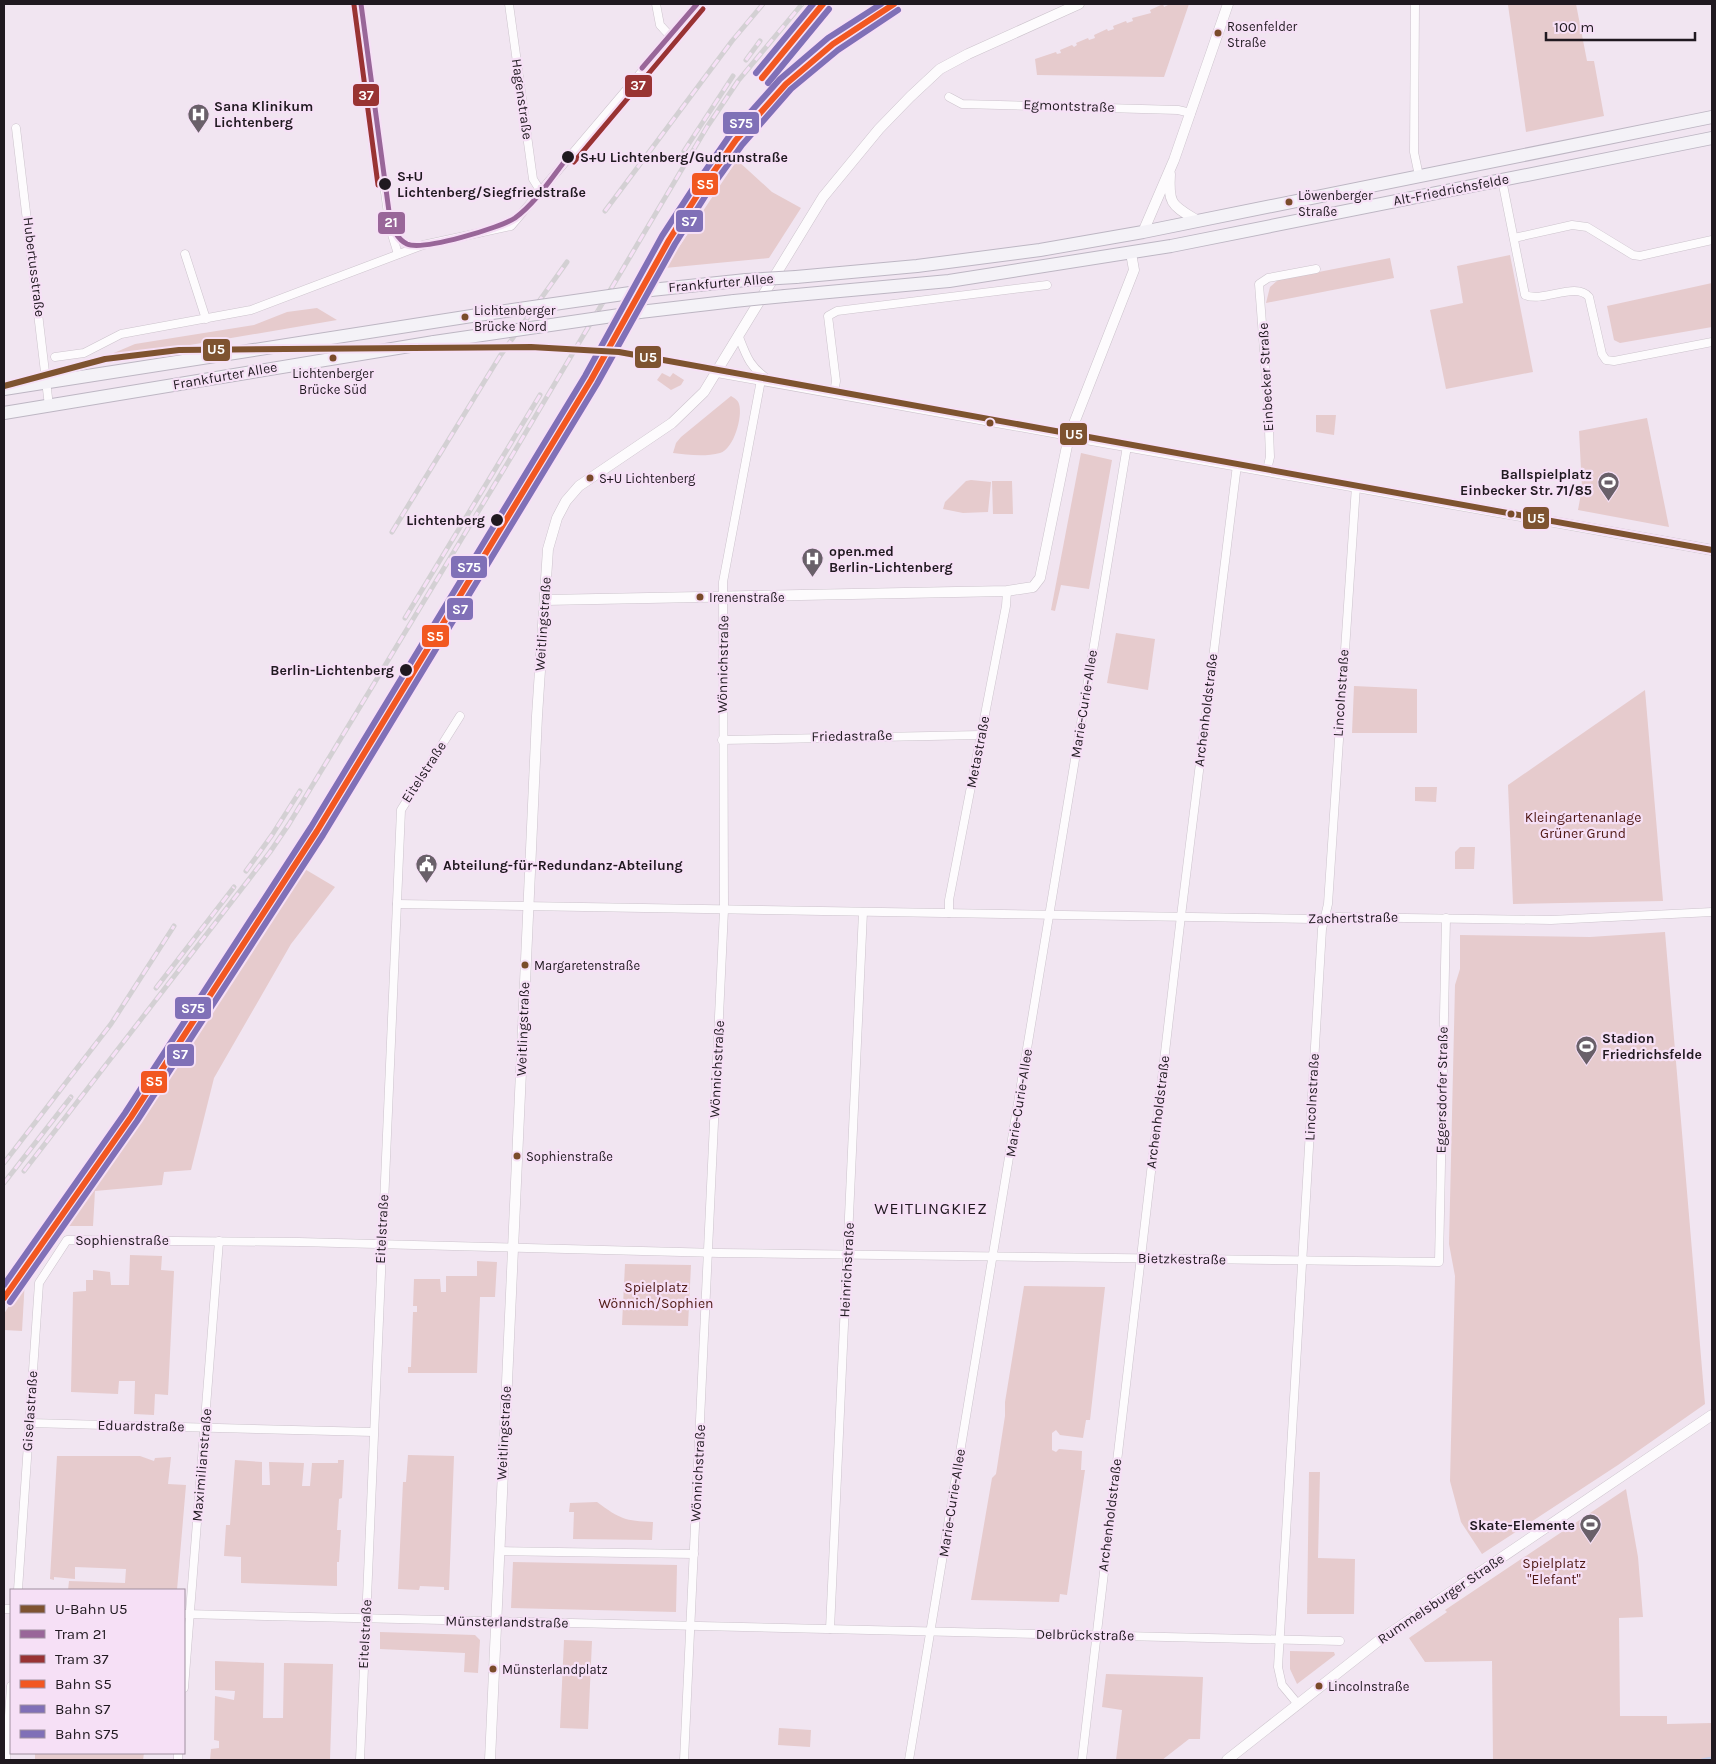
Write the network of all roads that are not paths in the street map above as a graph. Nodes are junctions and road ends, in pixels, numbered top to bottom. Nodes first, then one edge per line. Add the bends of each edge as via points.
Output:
1 (359, 4) edge
2 (509, 4) edge
3 (656, 4) edge
4 (699, 4) edge
5 (1079, 4) edge
6 (1228, 4) edge
7 (1415, 4) edge
8 (672, 37) junction
9 (949, 97) dead end
10 (1191, 113) junction
11 (1712, 117) edge
12 (16, 128) dead end
13 (1712, 138) edge
14 (1171, 168) junction
15 (1419, 176) junction
16 (1502, 180) junction
17 (541, 192) junction
18 (1198, 220) junction
19 (1143, 232) junction
20 (1514, 238) junction
21 (1712, 240) edge
22 (1131, 253) junction
23 (184, 254) dead end
24 (398, 254) junction
25 (1316, 269) dead end
26 (1047, 285) dead end
27 (206, 319) junction
28 (739, 337) junction
29 (1712, 342) edge
30 (55, 357) dead end
31 (717, 373) junction
32 (761, 380) junction
33 (773, 382) junction
34 (48, 383) junction
35 (4, 389) edge
36 (834, 393) junction
37 (49, 406) junction
38 (4, 413) edge
39 (1069, 436) junction
40 (1127, 446) junction
41 (1237, 465) junction
42 (1267, 470) junction
43 (1356, 486) junction
44 (1712, 550) edge
45 (1007, 591) junction
46 (723, 597) junction
47 (545, 600) junction
48 (460, 716) dead end
49 (981, 735) junction
50 (722, 740) junction
51 (397, 904) junction
52 (528, 906) junction
53 (724, 910) junction
54 (863, 912) junction
55 (1712, 912) edge
56 (948, 913) junction
57 (1050, 915) junction
58 (1181, 916) junction
59 (1325, 918) junction
60 (1446, 918) junction
61 (67, 1240) joint
62 (219, 1241) junction
63 (382, 1244) junction
64 (513, 1248) junction
65 (709, 1252) junction
66 (848, 1254) junction
67 (926, 1256) joint
68 (993, 1257) junction
69 (1140, 1258) junction
70 (1302, 1260) junction
71 (1439, 1262) joint
72 (1712, 1414) edge
73 (30, 1423) junction
74 (205, 1428) junction
75 (373, 1432) junction
76 (499, 1551) junction
77 (694, 1554) junction
78 (18, 1589) edge
79 (187, 1614) edge
80 (366, 1618) junction
81 (495, 1622) junction
82 (691, 1626) junction
83 (830, 1629) junction
84 (931, 1631) junction
85 (1096, 1635) junction
86 (1280, 1639) junction
87 (1340, 1641) dead end
88 (185, 1663) edge
89 (10, 1701) edge
90 (1296, 1704) junction
91 (6, 1760) edge
92 (360, 1760) edge
93 (490, 1760) edge
94 (684, 1760) edge
95 (909, 1760) edge
96 (1082, 1760) edge
97 (1227, 1760) edge

1 - 24 street via 390,228
2 - 17 street, Hagenstraße via 533,179
3 - 8 street via 660,25
4 - 8 street
5 - 28 street, Weitlingstraße via 968,54 940,69 919,87 823,197
6 - 10 street
7 - 15 street via 1414,152
8 - 17 street
9 - 10 street, Egmontstraße via 962,104 1183,110
10 - 14 street
11 - 15 main road, Alt-Friedrichsfelde
12 - 34 street, Hubertusstraße
13 - 16 main road, Alt-Friedrichsfelde
14 - 18 street via 1168,195 1176,206
14 - 19 street
15 - 18 main road, Alt-Friedrichsfelde
16 - 20 street
16 - 22 main road, Alt-Friedrichsfelde
17 - 24 street via 511,226 458,236
18 - 19 main road, Alt-Friedrichsfelde
19 - 34 main road, Frankfurter Allee, bridge via 974,259 651,290
20 - 21 street via 1572,226 1587,227 1640,256
20 - 29 street via 1525,295 1532,298 1575,291 1586,293 1606,360
22 - 37 main road, Frankfurter Allee, bridge via 949,281 640,312 434,342
22 - 39 street via 1134,270
23 - 27 street
24 - 27 street via 251,310
25 - 42 street, Einbecker Straße via 1268,278 1259,284 1268,403 1270,457
26 - 36 street via 837,311 828,316 836,381
27 - 30 street via 122,334 84,353
28 - 31 street, Weitlingstraße
28 - 33 street via 755,370
31 - 32 street
31 - 47 street, Weitlingstraße via 689,409 584,482 570,497 552,531
32 - 33 street
32 - 46 street, Wönnichstraße via 723,582
33 - 36 street
34 - 35 main road, Frankfurter Allee
34 - 37 street, Hubertusstraße
36 - 39 street
37 - 38 main road, Frankfurter Allee
39 - 40 street
39 - 45 street via 1040,578 1033,587
40 - 41 street
40 - 57 street, Marie-Curie-Allee
41 - 42 street
41 - 58 street, Archenholdstraße
42 - 43 street
43 - 44 street
43 - 59 street, Lincolnstraße
45 - 46 street
45 - 49 street, Metastraße
46 - 47 street
46 - 50 street, Wönnichstraße
47 - 52 street, Weitlingstraße
48 - 51 street, Eitelstraße via 402,806
49 - 50 street, Friedastraße
49 - 56 street, Metastraße
50 - 53 street, Wönnichstraße
51 - 52 street
51 - 63 street, Eitelstraße
52 - 53 street
52 - 64 street, Weitlingstraße
53 - 54 street
53 - 65 street, Wönnichstraße
54 - 56 street
54 - 66 street, Heinrichstraße
55 - 60 street, Zachertstraße via 1554,920
56 - 57 street, Zachertstraße
57 - 58 street, Zachertstraße
57 - 68 street, Marie-Curie-Allee
58 - 59 street, Zachertstraße
58 - 69 street, Archenholdstraße
59 - 60 street, Zachertstraße
59 - 70 street, Lincolnstraße
60 - 71 street, Eggersdorfer Straße
61 - 62 street, Sophienstraße
61 - 73 street, Giselastraße via 39,1283
62 - 63 street, Sophienstraße
62 - 74 street, Maximilianstraße
63 - 64 street, Sophienstraße
63 - 75 street, Eitelstraße
64 - 65 street, Sophienstraße
64 - 76 street, Weitlingstraße
65 - 66 street, Sophienstraße
65 - 77 street, Wönnichstraße
66 - 67 street, Sophienstraße
66 - 83 street, Heinrichstraße
67 - 68 street, Bietzkestraße
68 - 69 street, Bietzkestraße
68 - 84 street, Marie-Curie-Allee
69 - 70 street, Bietzkestraße
69 - 85 street, Archenholdstraße
70 - 71 street, Bietzkestraße
70 - 86 street, Lincolnstraße
72 - 90 street, Rummelsburger Straße via 1412,1617
73 - 74 street, Eduardstraße
73 - 78 street, Giselastraße
74 - 75 street, Eduardstraße
74 - 79 street, Maximilianstraße
75 - 80 street, Eitelstraße
76 - 77 street
76 - 81 street, Weitlingstraße
77 - 82 street, Wönnichstraße
79 - 80 street, Münsterlandstraße
79 - 88 street, Maximilianstraße
80 - 81 street, Münsterlandstraße
80 - 92 street, Eitelstraße
81 - 82 street, Münsterlandstraße
81 - 93 street, Weitlingstraße
82 - 83 street, Münsterlandstraße
82 - 94 street, Wönnichstraße
83 - 84 street, Delbrückstraße
84 - 85 street, Delbrückstraße
84 - 95 street, Marie-Curie-Allee
85 - 86 street, Delbrückstraße
85 - 96 street, Archenholdstraße
86 - 87 street, Delbrückstraße
86 - 90 street, Lincolnstraße via 1278,1667 1282,1685
89 - 91 street
90 - 97 street, Rummelsburger Straße

